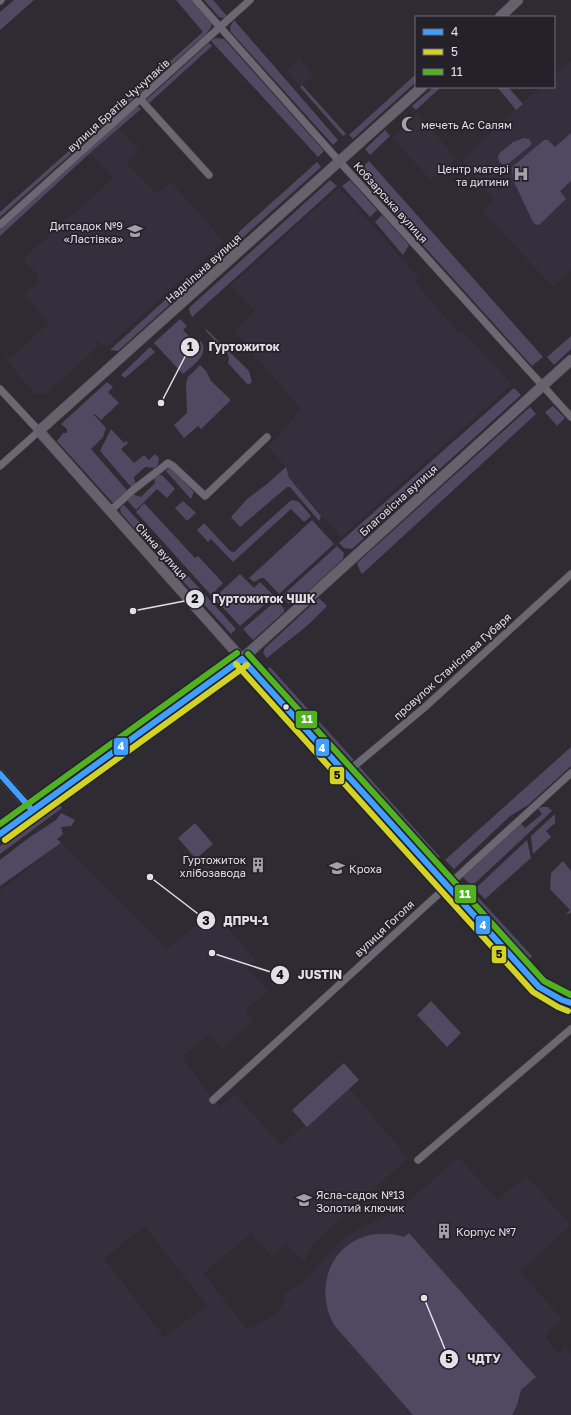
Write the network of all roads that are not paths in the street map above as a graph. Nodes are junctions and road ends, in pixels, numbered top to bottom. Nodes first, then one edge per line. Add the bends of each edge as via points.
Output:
1 (196, 0) edge
2 (250, 0) edge
3 (518, 0) edge
4 (501, 16) edge
5 (220, 27) junction
6 (421, 88) edge
7 (140, 100) junction
8 (339, 161) junction
9 (209, 175) dead end
10 (0, 225) edge
11 (571, 360) edge
12 (543, 386) junction
13 (0, 389) edge
14 (571, 417) edge
15 (39, 431) junction
16 (267, 437) dead end
17 (0, 466) edge
18 (110, 511) junction
19 (571, 574) edge
20 (242, 659) junction
21 (571, 773) edge
22 (0, 774) edge
23 (346, 774) junction
24 (32, 810) junction
25 (0, 834) edge
26 (447, 885) junction
27 (571, 1003) edge
28 (571, 1028) edge
29 (213, 1100) dead end
30 (418, 1160) dead end

1 - 5 street, Кобзарська вулиця
2 - 5 street, вулиця Братів Чучупаків
3 - 4 main road
5 - 7 street, вулиця Братів Чучупаків
5 - 8 street, Кобзарська вулиця
6 - 8 main road, Надпільна вулиця
7 - 9 street
7 - 10 street, вулиця Братів Чучупаків
8 - 12 street, Кобзарська вулиця
8 - 15 main road, Надпільна вулиця
11 - 12 main road, Благовісна вулиця
12 - 14 street, Кобзарська вулиця
12 - 20 main road, Благовісна вулиця
13 - 15 street, Сінна вулиця
15 - 17 street, Надпільна вулиця
15 - 18 main road, Сінна вулиця
16 - 18 street via 205,496 168,463
18 - 20 main road, Сінна вулиця
19 - 23 street, провулок Станіслава Губаря
20 - 23 main road, Сінна вулиця
20 - 24 main road, Благовісна вулиця
21 - 26 street, вулиця Гоголя
22 - 24 street
23 - 26 main road, Сінна вулиця
24 - 25 main road, Благовісна вулиця
26 - 27 main road, Сінна вулиця via 539,987
26 - 29 street, вулиця Гоголя
28 - 30 street

